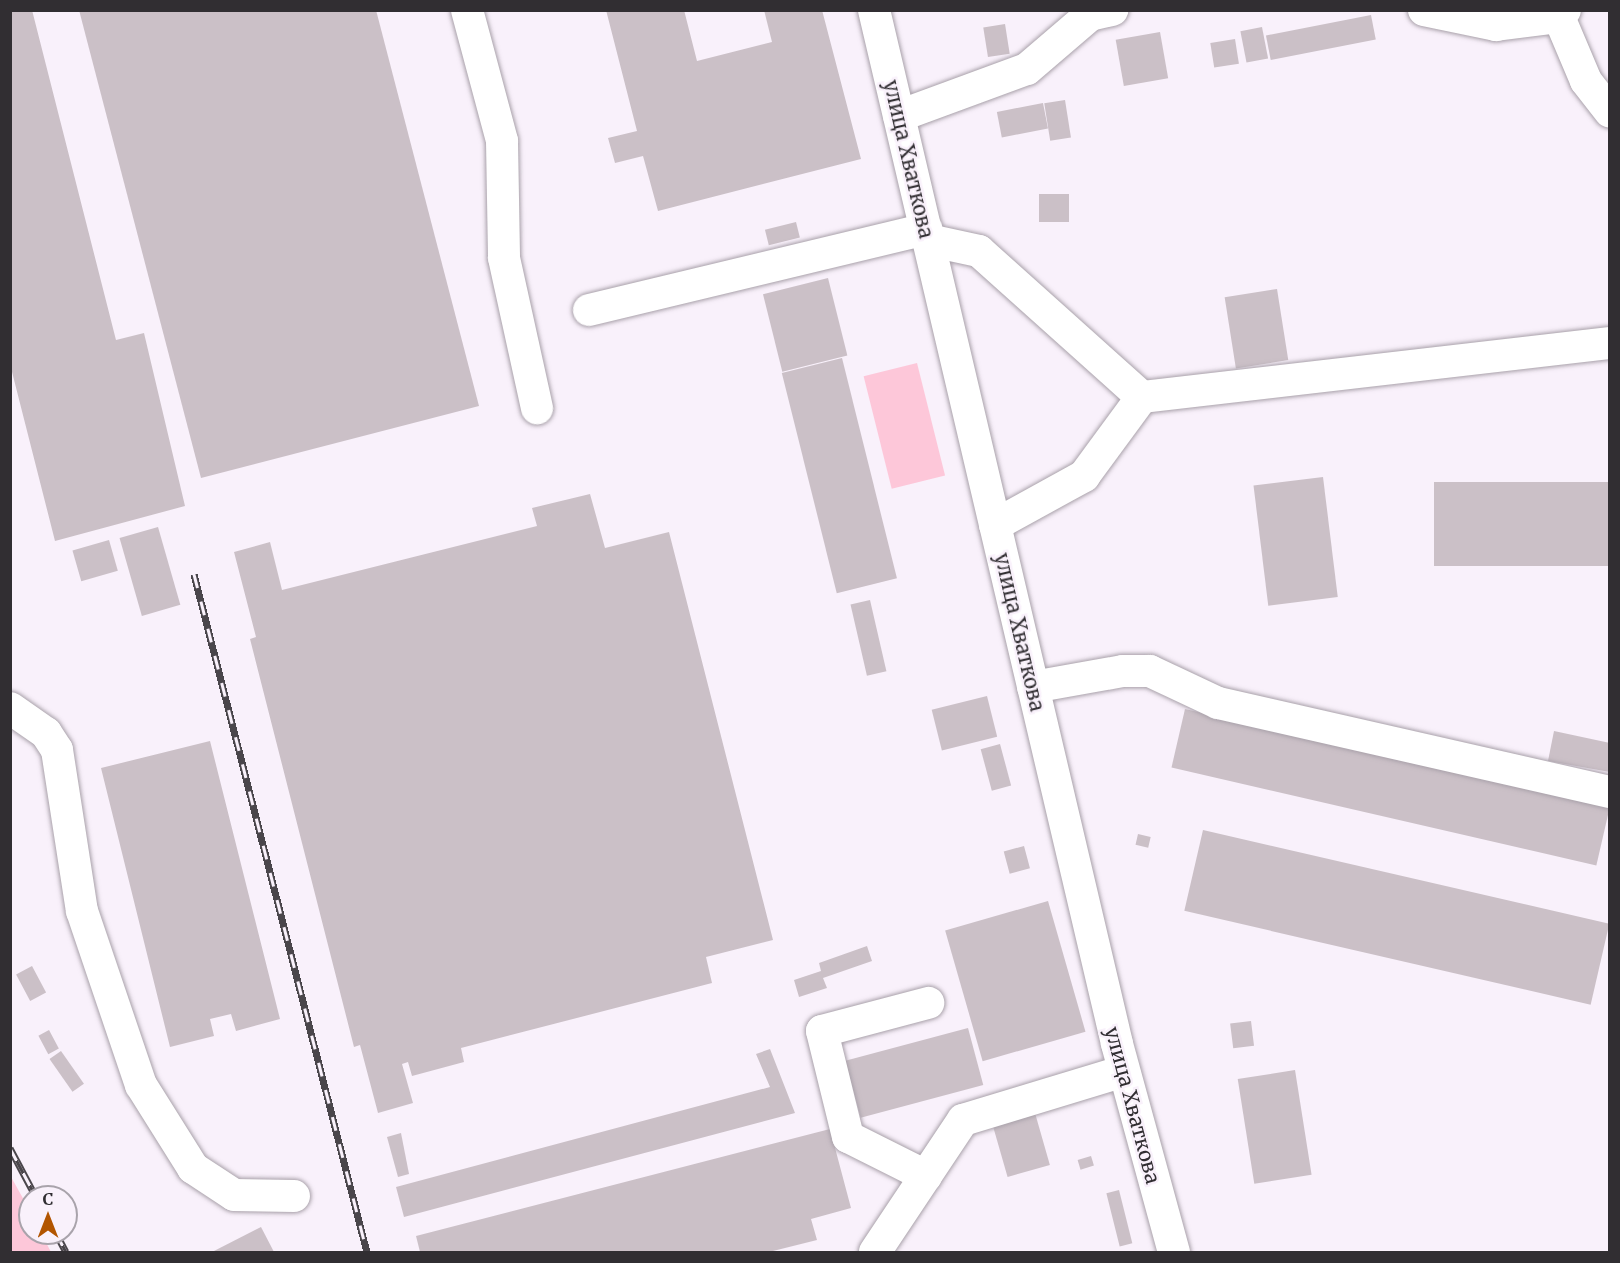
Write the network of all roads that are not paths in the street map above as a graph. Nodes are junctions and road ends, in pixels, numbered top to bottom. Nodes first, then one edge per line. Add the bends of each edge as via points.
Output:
1 (468, 10) edge
2 (874, 10) edge
3 (1112, 10) edge
4 (1424, 10) edge
5 (1562, 14) edge
6 (1610, 112) edge
7 (899, 116) junction
8 (927, 235) junction
9 (589, 310) dead end
10 (1610, 343) edge
11 (1142, 397) junction
12 (537, 408) dead end
13 (995, 525) junction
14 (1033, 687) junction
15 (10, 708) edge
16 (1610, 792) edge
17 (928, 1003) dead end
18 (1124, 1071) junction
19 (926, 1176) junction
20 (294, 1196) dead end
21 (875, 1252) edge
22 (1174, 1252) edge

1 - 12 street via 502,141 504,258
2 - 7 street, улица Хваткова
3 - 7 street via 1090,15 1028,69
4 - 5 street via 1496,25
5 - 6 street via 1586,81
7 - 8 street, улица Хваткова
8 - 9 street
8 - 11 street via 979,251
8 - 13 street, улица Хваткова
10 - 11 street
11 - 13 street via 1084,476
13 - 14 street, улица Хваткова
14 - 16 street via 1123,670 1150,671 1218,703
14 - 18 street, улица Хваткова
15 - 20 street via 46,733 57,750 82,911 141,1085 193,1168 234,1195
17 - 19 street via 822,1031 848,1137
18 - 19 street via 963,1120
18 - 22 street, улица Хваткова
19 - 21 street

